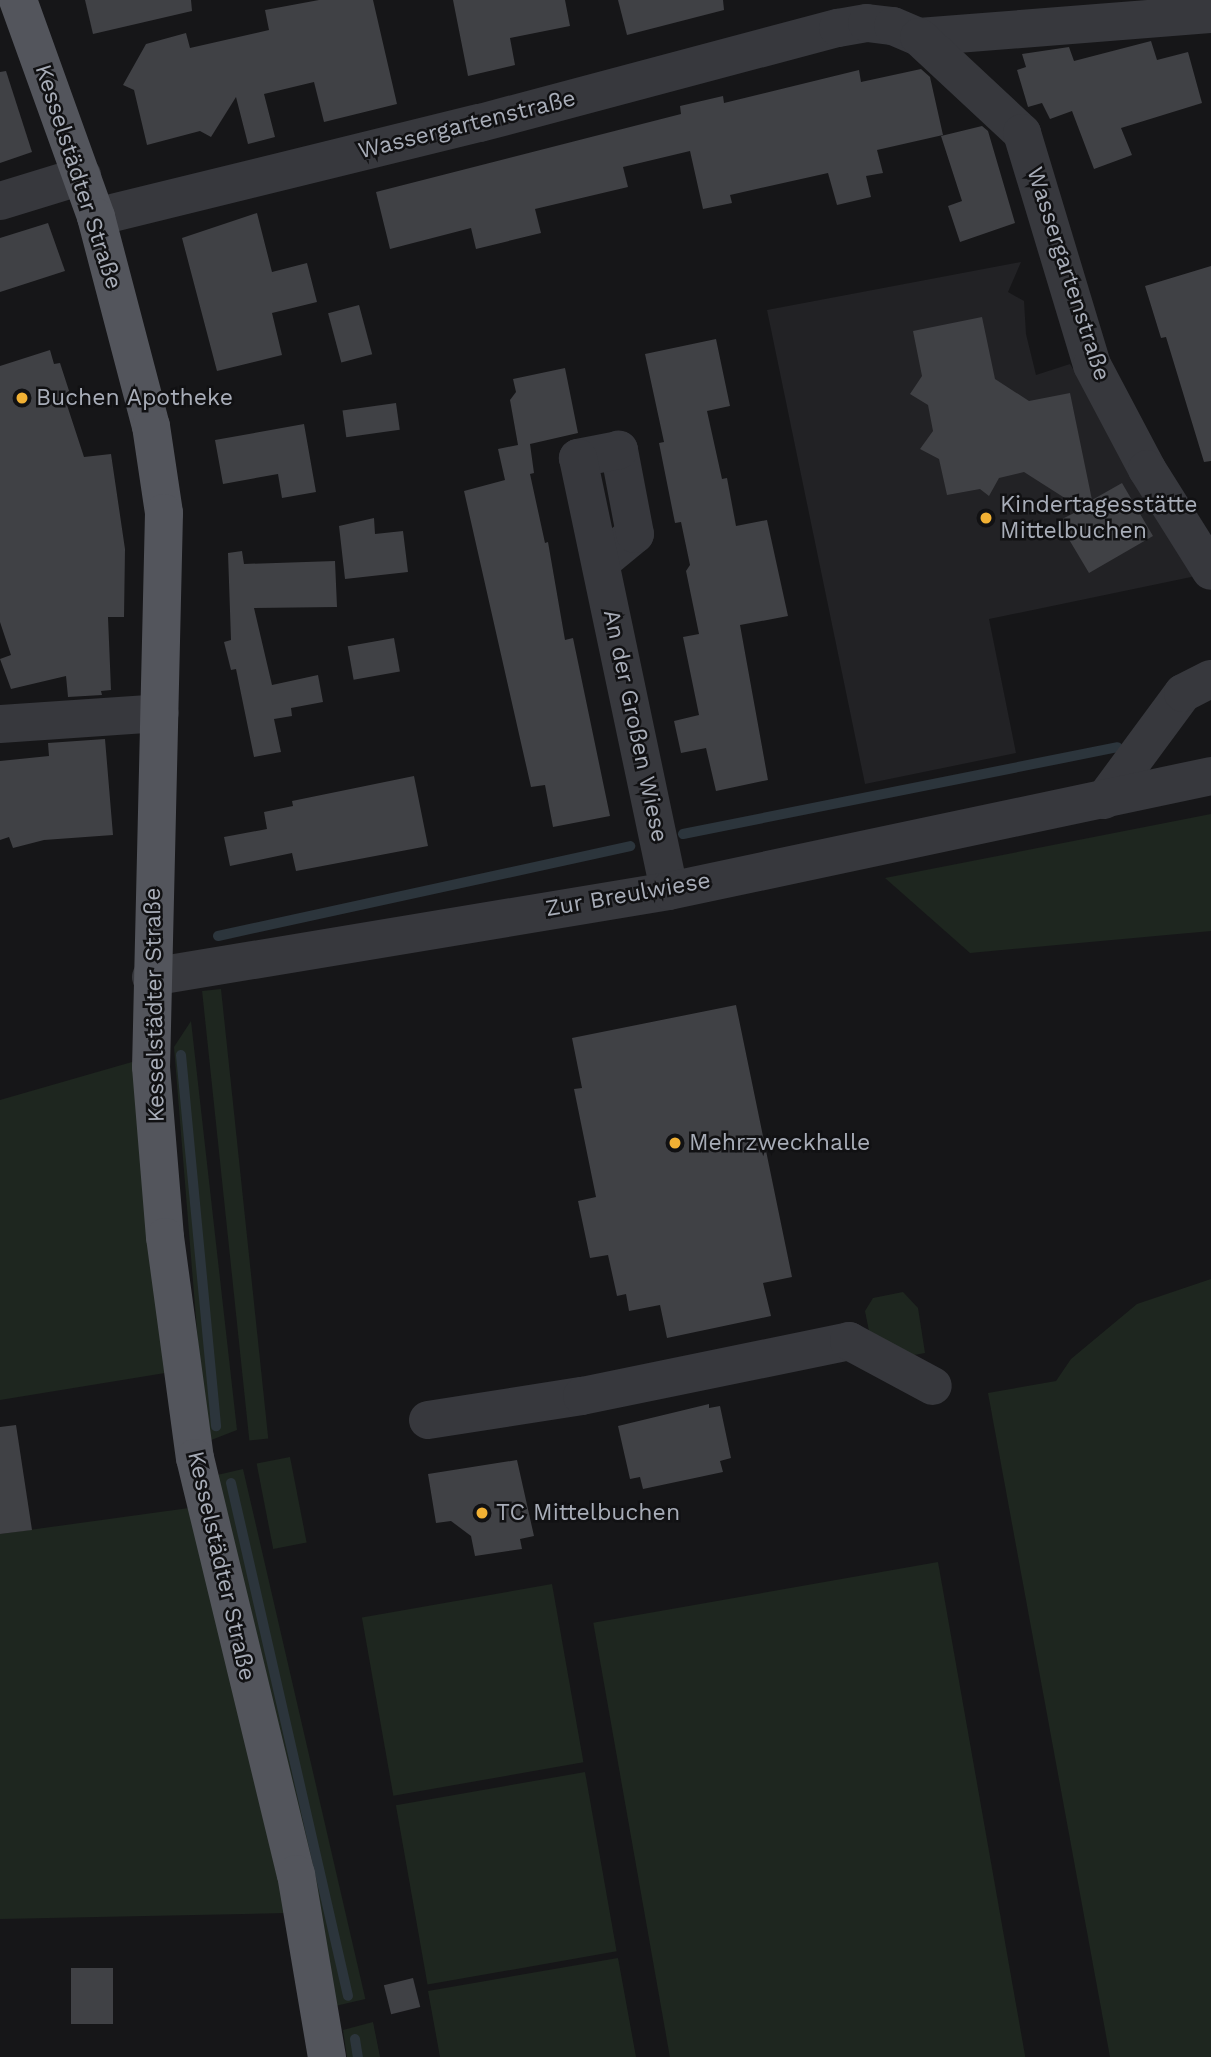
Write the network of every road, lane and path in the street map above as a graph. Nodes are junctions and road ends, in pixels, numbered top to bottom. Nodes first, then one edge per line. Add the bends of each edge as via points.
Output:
1 (18, 0) edge
2 (836, 14) edge
3 (1211, 14) edge
4 (919, 37) junction
5 (82, 176) junction
6 (0, 201) edge
7 (96, 217) junction
8 (601, 562) dead end
9 (1211, 571) edge
10 (1211, 679) edge
11 (160, 713) junction
12 (0, 724) edge
13 (1211, 776) edge
14 (1104, 800) junction
15 (669, 891) junction
16 (151, 977) junction
17 (933, 1386) dead end
18 (428, 1420) dead end
19 (327, 2057) edge

1 - 5 main road, Kesselstädter Straße
2 - 4 street, Wassergartenstraße via 893,26
2 - 7 street, Wassergartenstraße via 480,123
3 - 4 street, Wassergartenstraße
4 - 9 street, Wassergartenstraße via 1022,132 1092,365 1147,469
5 - 6 street
5 - 7 main road, Kesselstädter Straße
7 - 11 main road, Kesselstädter Straße via 151,426 164,513
8 - 15 street, An der Großen Wiese
10 - 14 street via 1183,694
11 - 12 street
11 - 16 main road, Kesselstädter Straße
13 - 14 street, Zur Breulwiese
14 - 15 street, Zur Breulwiese
15 - 16 street, Zur Breulwiese
16 - 19 main road, Kesselstädter Straße via 151,1067 164,1224 192,1444 296,1874
17 - 18 street via 849,1340 582,1396

